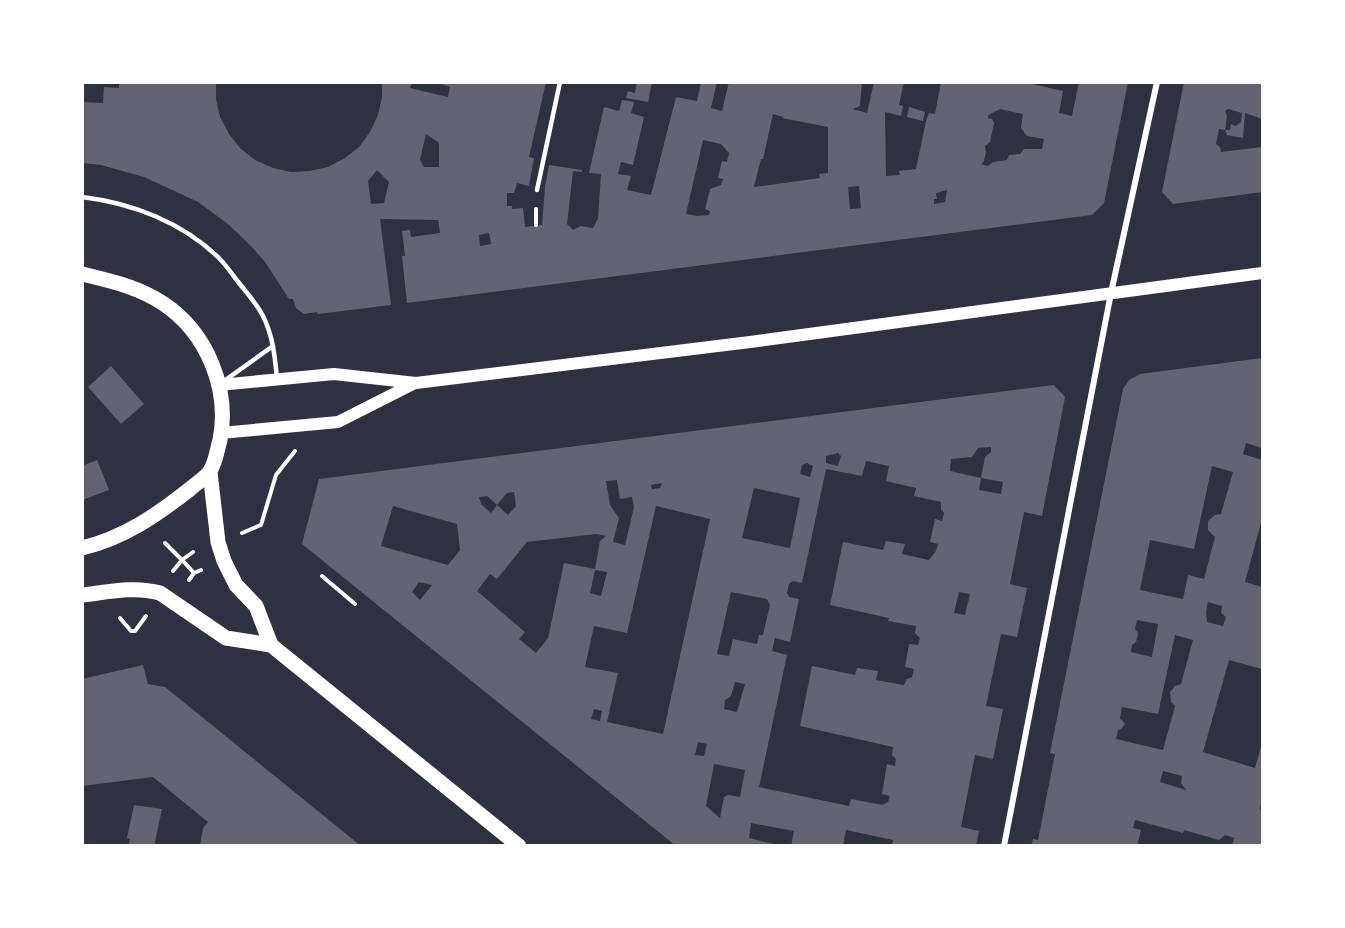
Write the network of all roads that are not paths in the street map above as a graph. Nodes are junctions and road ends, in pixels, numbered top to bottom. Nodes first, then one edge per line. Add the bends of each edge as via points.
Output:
1 (560, 82) edge
2 (1157, 82) edge
3 (537, 190) dead end
4 (82, 197) edge
5 (1263, 273) edge
6 (82, 274) edge
7 (1111, 293) junction
8 (273, 346) junction
9 (277, 379) junction
10 (416, 383) junction
11 (219, 385) junction
12 (221, 433) junction
13 (210, 472) junction
14 (82, 548) edge
15 (82, 595) edge
16 (271, 645) junction
17 (519, 846) edge
18 (1004, 846) edge

1 - 3 lane
2 - 7 street
4 - 8 lane via 134,207 195,238 219,258 246,292 263,316
5 - 7 main road
6 - 11 main road via 141,291 165,304 201,342
7 - 10 main road
7 - 18 street
8 - 9 lane
8 - 11 lane
9 - 10 main road via 334,374
9 - 11 main road
10 - 12 main road via 338,422
11 - 12 main road
12 - 13 main road
13 - 14 main road via 136,528
13 - 16 main road via 224,561 236,585 256,606
15 - 16 main road via 139,590 160,593 226,638
16 - 17 main road

